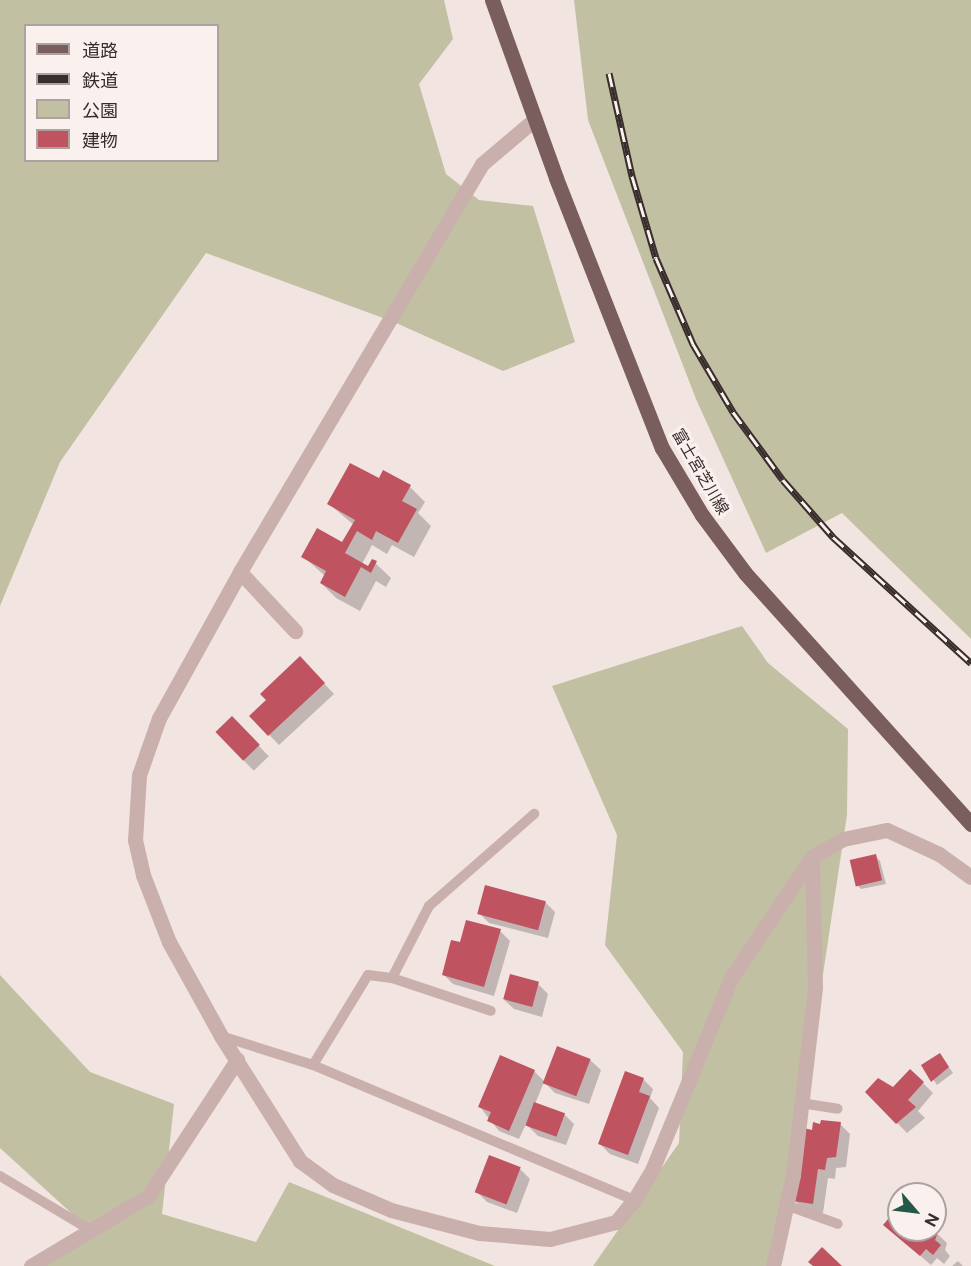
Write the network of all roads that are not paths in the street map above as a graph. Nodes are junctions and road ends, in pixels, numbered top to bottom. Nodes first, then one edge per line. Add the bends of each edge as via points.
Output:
1 (492, 0) edge
2 (535, 119) junction
3 (240, 572) junction
4 (295, 631) dead end
5 (534, 814) dead end
6 (971, 824) edge
7 (812, 857) junction
8 (971, 877) edge
9 (392, 978) junction
10 (491, 1011) dead end
11 (220, 1036) junction
12 (237, 1060) junction
13 (313, 1065) junction
14 (801, 1103) junction
15 (838, 1109) dead end
16 (0, 1176) edge
17 (634, 1200) junction
18 (786, 1205) junction
19 (838, 1224) dead end
20 (92, 1231) junction
21 (32, 1266) edge
22 (774, 1266) edge

1 - 2 main road, 富士宮芝川線
2 - 3 street via 482,164
2 - 6 main road, 富士宮芝川線 via 662,448 702,514 783,618
3 - 4 street
3 - 11 street via 159,718 139,775 135,840 143,875 169,942
5 - 9 lane via 429,906
7 - 8 street via 843,839 887,830 939,854
7 - 14 street via 815,987
7 - 17 street via 731,978 652,1170
9 - 10 lane
9 - 13 lane via 368,975
11 - 12 street
11 - 13 lane
12 - 17 street via 300,1161 333,1185 391,1210 479,1233 550,1239 616,1222
12 - 20 street via 148,1196
13 - 17 lane
14 - 15 lane
14 - 18 street
16 - 20 lane
18 - 19 lane
18 - 22 street
20 - 21 street

